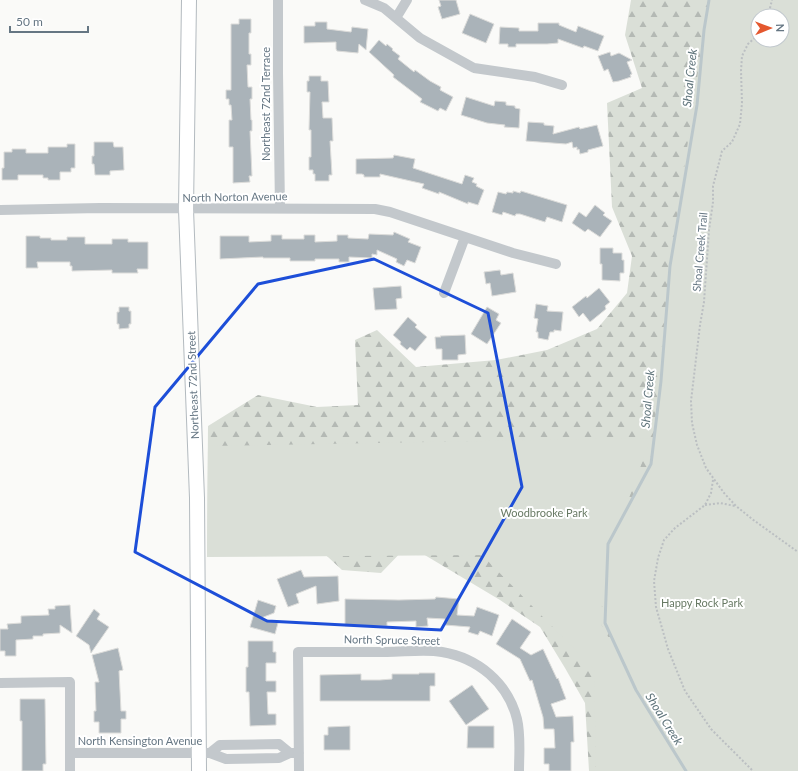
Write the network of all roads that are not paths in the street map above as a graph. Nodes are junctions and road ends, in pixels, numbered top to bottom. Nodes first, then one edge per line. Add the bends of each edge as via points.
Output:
1 (189, 0) edge
2 (278, 0) edge
3 (365, 0) edge
4 (407, 0) edge
5 (396, 18) junction
6 (562, 85) dead end
7 (280, 208) junction
8 (186, 209) junction
9 (0, 210) edge
10 (465, 237) junction
11 (556, 264) dead end
12 (444, 294) dead end
13 (0, 682) edge
14 (70, 753) junction
15 (204, 753) junction
16 (294, 753) junction
17 (70, 771) edge
18 (199, 771) edge
19 (299, 771) edge
20 (519, 771) edge

1 - 8 main road, Northeast 72nd Street
2 - 7 street, Northeast 72nd Terrace
3 - 5 street via 384,8
4 - 5 street
5 - 6 street via 420,38 474,68 535,77
7 - 8 street, North Norton Avenue
7 - 10 street, North Norton Avenue via 374,209
8 - 9 street, North Norton Avenue
8 - 15 main road, Northeast 72nd Street via 198,498
10 - 11 street, North Norton Avenue
10 - 12 street
13 - 14 street via 70,682
14 - 15 street, North Kensington Avenue
14 - 17 street
15 - 16 street, North Kensington Avenue via 226,759 279,758
15 - 16 street, North Kensington Avenue via 220,745 279,744
15 - 18 main road, Northeast 72nd Street
16 - 19 street
16 - 20 street, North Spruce Street via 298,652 440,652 458,656 483,668 507,695 518,729

